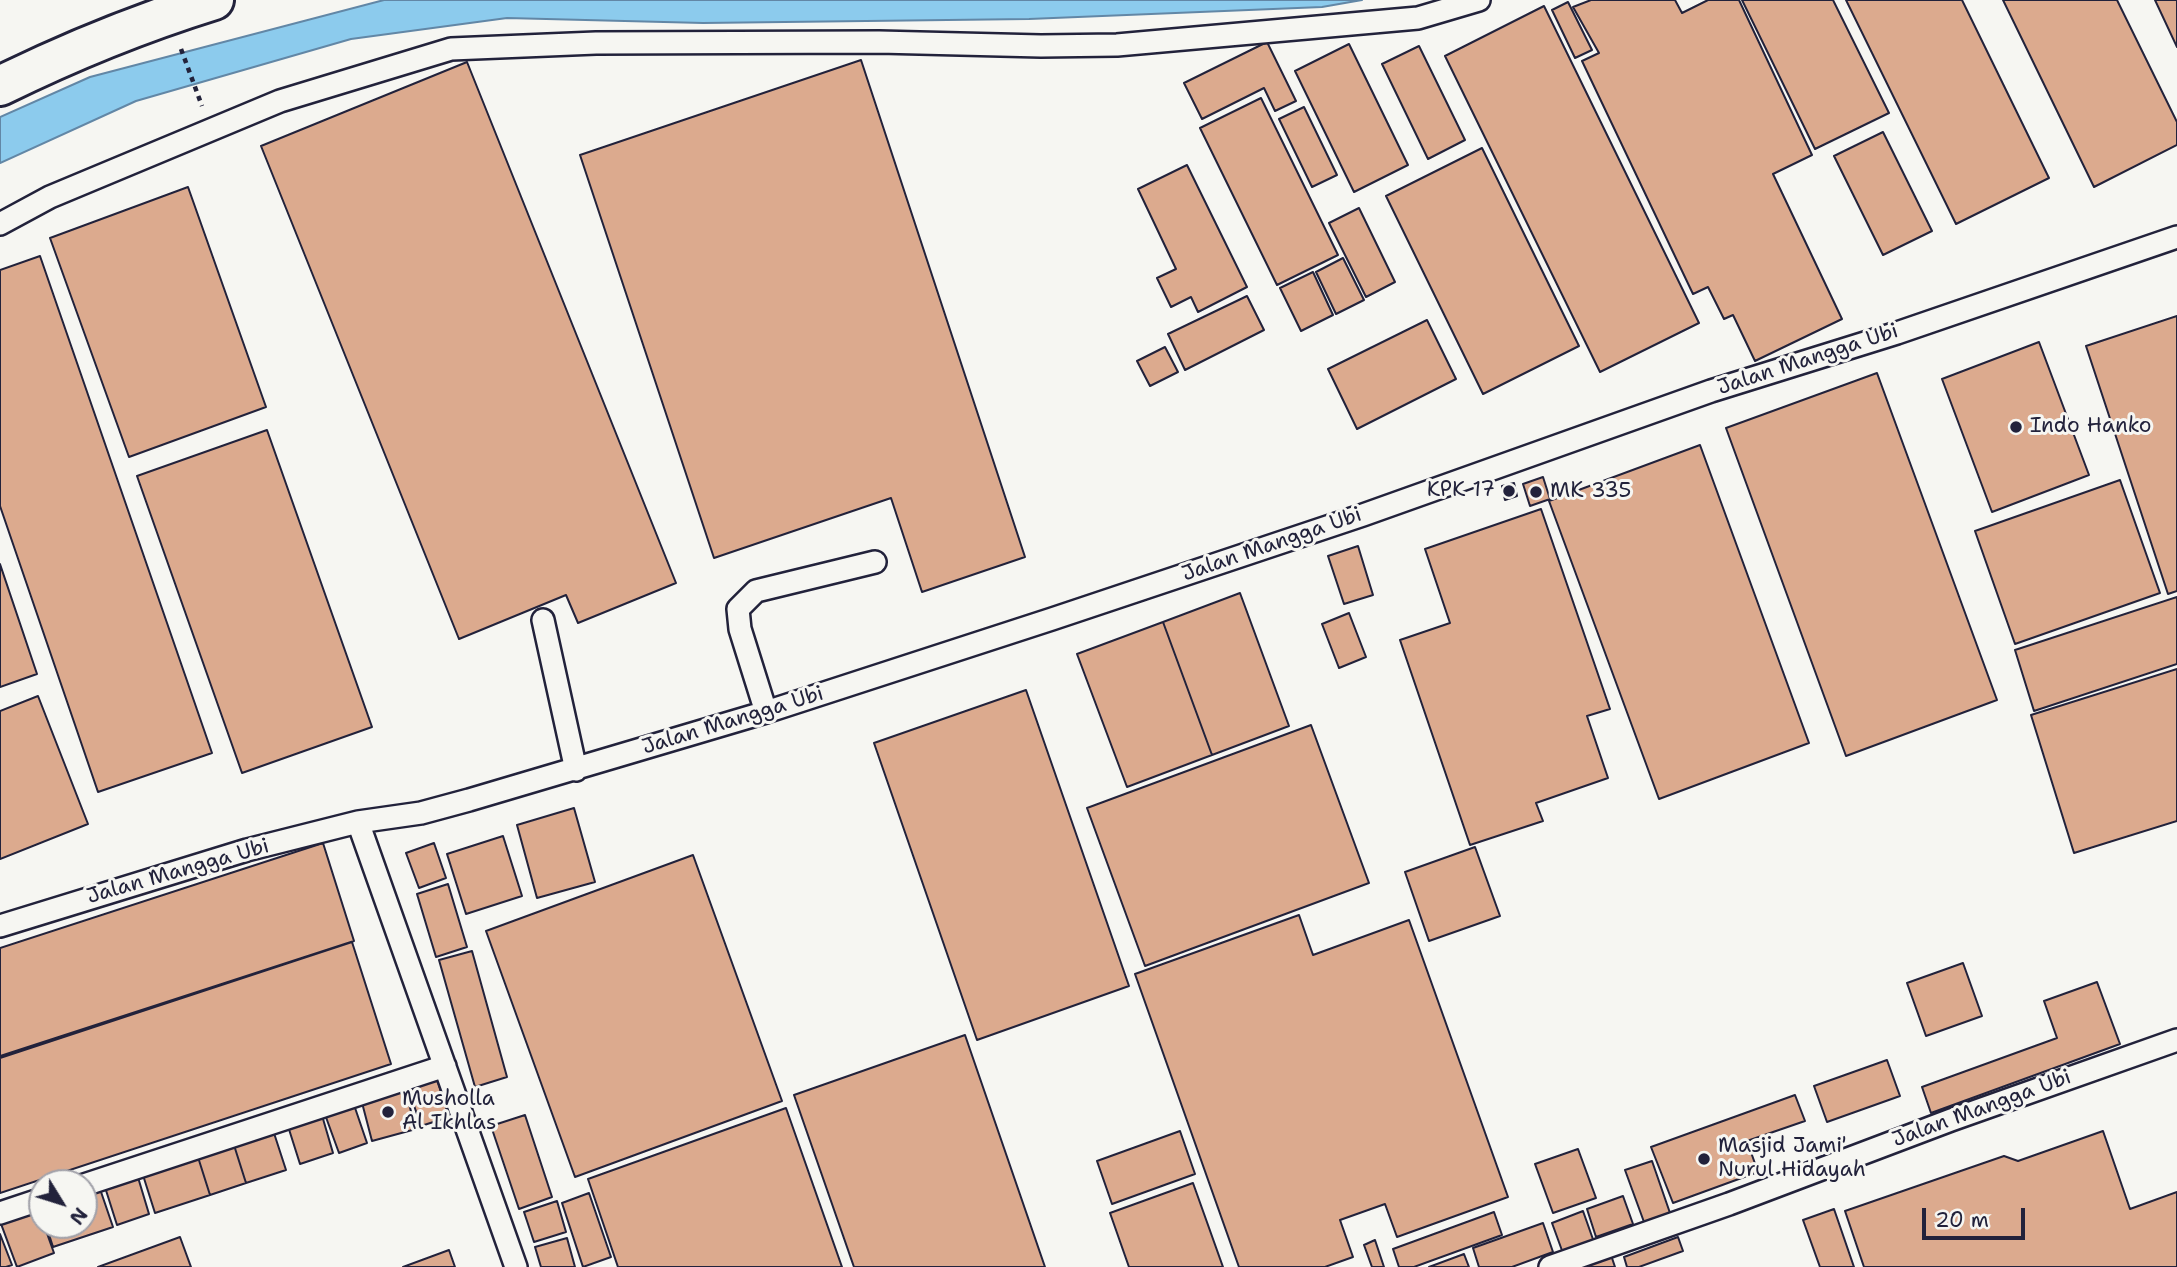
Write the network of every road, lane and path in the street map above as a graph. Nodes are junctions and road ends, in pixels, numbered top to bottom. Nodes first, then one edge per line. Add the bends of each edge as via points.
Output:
1 (214, 0) edge
2 (1479, 0) edge
3 (180, 47) dead end
4 (0, 86) edge
5 (199, 97) dead end
6 (0, 224) edge
7 (2177, 237) edge
8 (875, 562) dead end
9 (543, 620) dead end
10 (766, 712) junction
11 (576, 770) junction
12 (358, 822) junction
13 (0, 926) edge
14 (2177, 1040) edge
15 (445, 1066) junction
16 (98, 1180) edge
17 (28, 1204) edge
18 (0, 1213) edge
19 (516, 1267) edge
20 (1550, 1267) edge

1 - 4 street via 80,49
2 - 6 lane via 1418,18 1117,45 623,43 451,49 280,102 50,197
3 - 5 path
7 - 10 lane, Jalan Mangga Ubi
8 - 10 lane via 756,591 738,609
9 - 11 lane
10 - 11 lane, Jalan Mangga Ubi
11 - 12 lane, Jalan Mangga Ubi via 421,813
12 - 13 lane, Jalan Mangga Ubi via 247,850
12 - 15 lane
14 - 20 lane, Jalan Mangga Ubi
15 - 16 lane
15 - 19 lane
17 - 18 lane

